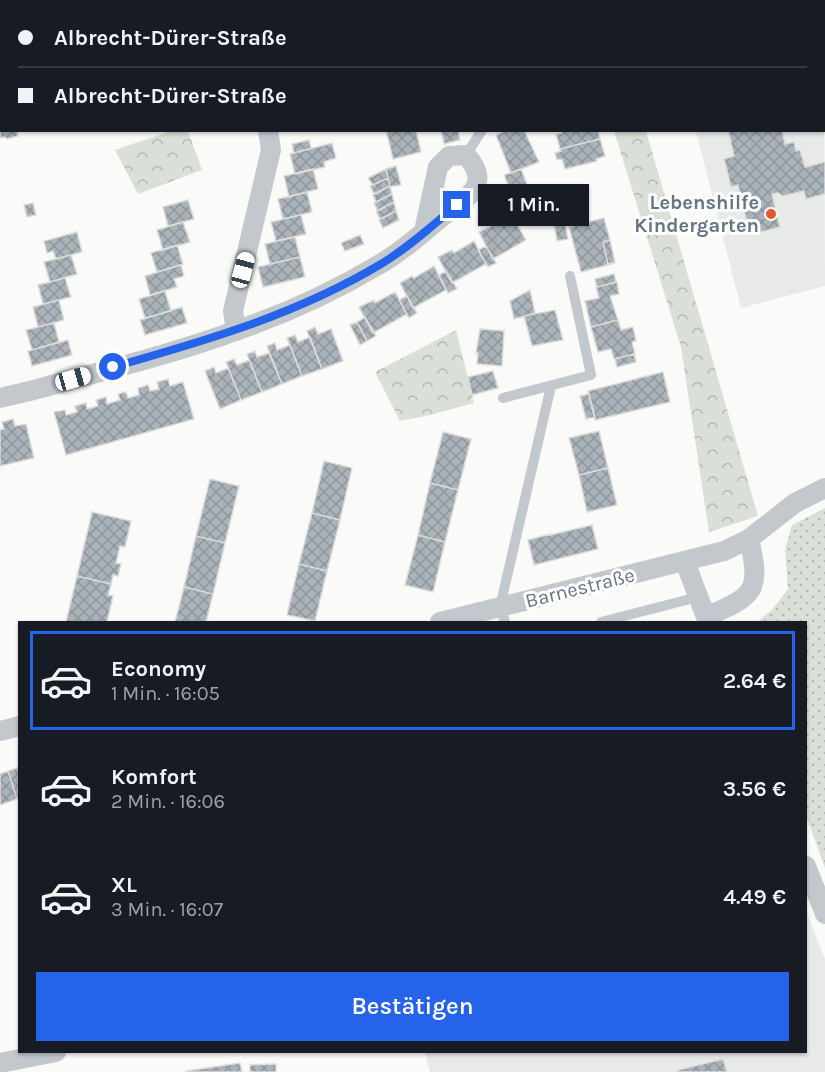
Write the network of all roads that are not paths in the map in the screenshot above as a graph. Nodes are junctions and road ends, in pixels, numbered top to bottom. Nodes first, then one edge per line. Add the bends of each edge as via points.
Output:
1 (268, 132) edge
2 (481, 132) edge
3 (466, 155) junction
4 (424, 231) junction
5 (570, 276) dead end
6 (236, 331) junction
7 (551, 386) junction
8 (0, 398) edge
9 (503, 398) dead end
10 (825, 488) edge
11 (749, 539) junction
12 (694, 559) junction
13 (698, 597) junction
14 (503, 615) edge
15 (707, 620) edge
16 (449, 621) edge
17 (605, 621) edge
18 (18, 726) edge
19 (0, 731) edge
20 (807, 869) edge
21 (825, 914) edge
22 (50, 1053) edge
23 (0, 1062) edge

1 - 6 street via 271,150 233,311
2 - 3 lane
3 - 4 street via 449,156 438,167
3 - 4 street via 477,166 479,182
4 - 6 street via 382,263 338,287
5 - 7 lane via 591,375
6 - 8 street
7 - 9 lane
7 - 14 lane
10 - 11 street, Barnestraße via 795,503
11 - 12 street, Barnestraße
11 - 15 street via 756,581 748,595
12 - 13 street
12 - 14 street, Barnestraße
13 - 15 street
13 - 17 lane
14 - 16 street, Barnestraße
18 - 19 street
20 - 21 street
22 - 23 street

